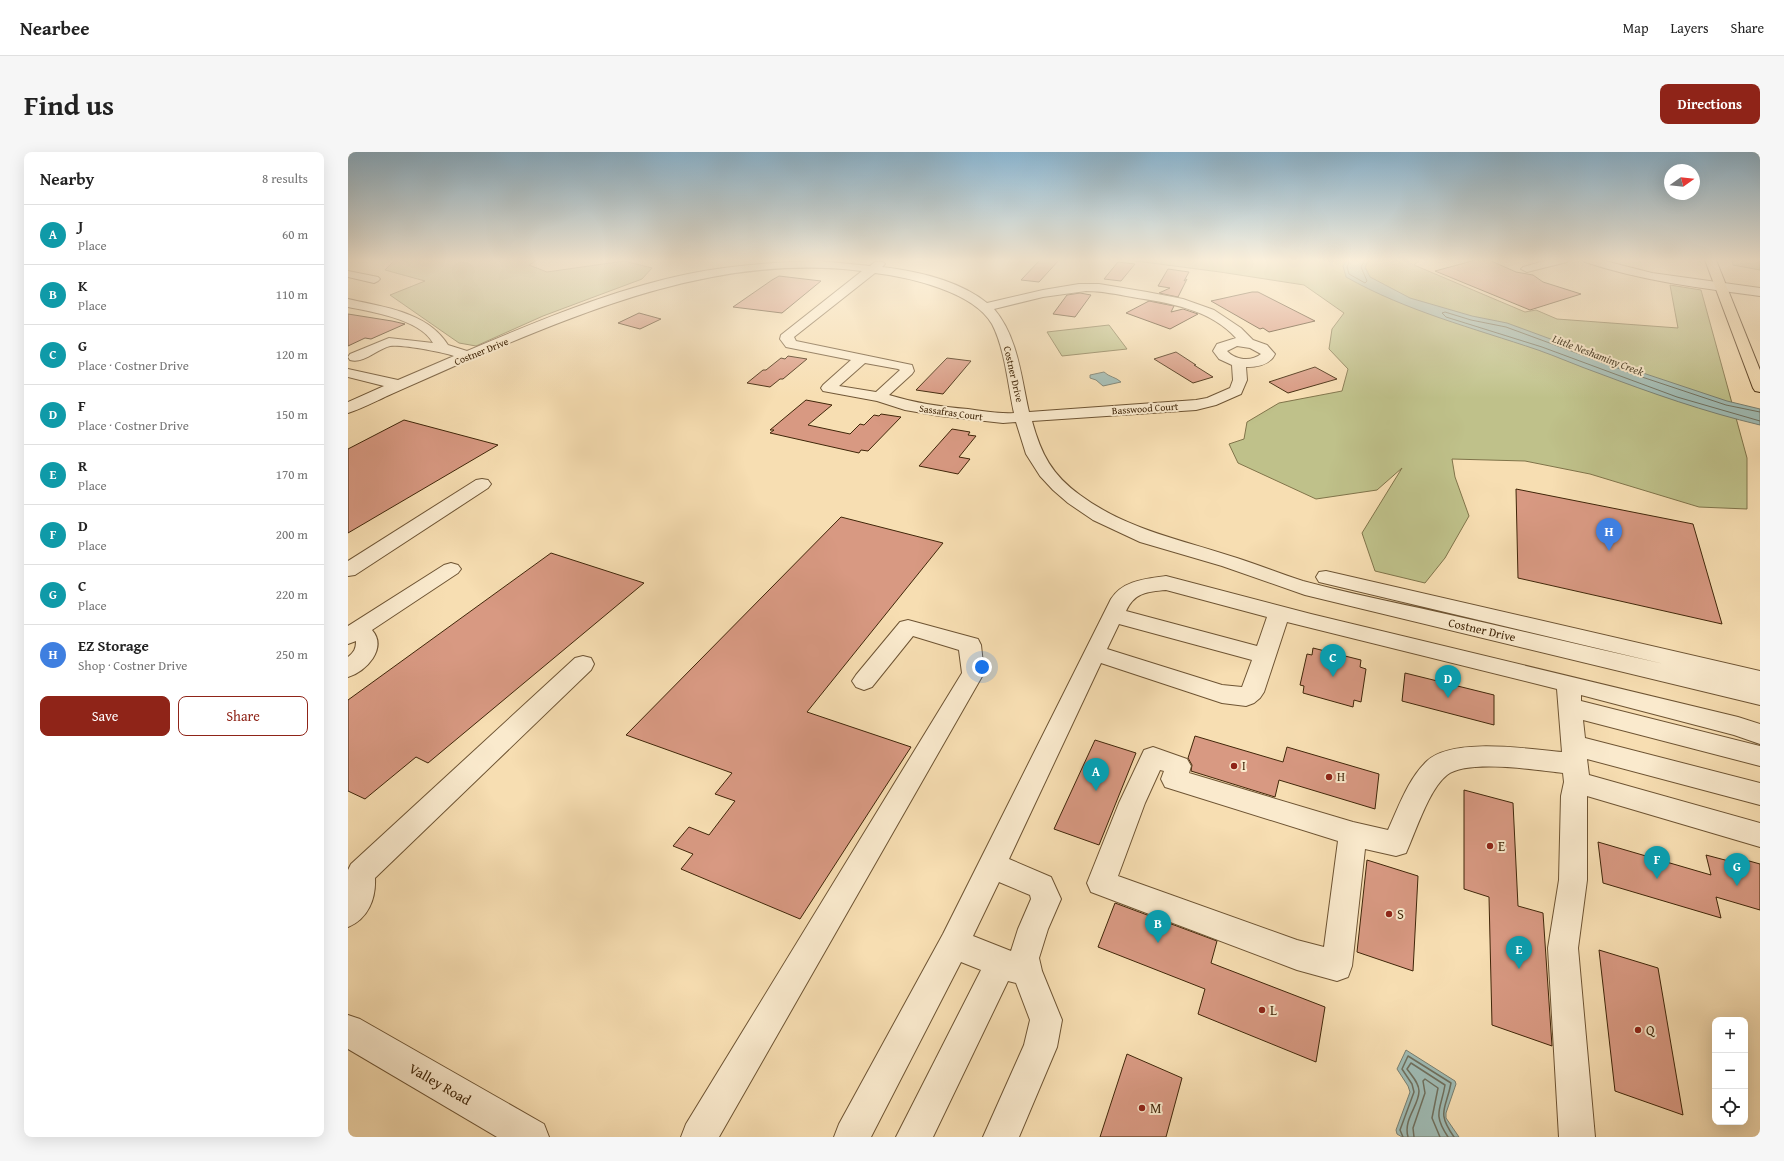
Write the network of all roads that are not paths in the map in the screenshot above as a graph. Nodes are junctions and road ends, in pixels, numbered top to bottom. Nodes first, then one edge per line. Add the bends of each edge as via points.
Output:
1 (361, 306) edge
2 (595, 306) edge
3 (825, 306) edge
4 (981, 306) edge
5 (993, 306) edge
6 (1193, 306) edge
7 (1727, 306) edge
8 (984, 308) junction
9 (423, 326) junction
10 (389, 342) junction
11 (1248, 343) junction
12 (443, 348) junction
13 (468, 356) junction
14 (356, 357) dead end
15 (862, 358) junction
16 (1239, 363) junction
17 (348, 373) edge
18 (399, 385) junction
19 (1760, 388) edge
20 (880, 397) junction
21 (348, 408) edge
22 (1024, 417) junction
23 (482, 484) dead end
24 (1207, 555) junction
25 (451, 569) dead end
26 (348, 570) edge
27 (1279, 613) junction
28 (1113, 615) junction
29 (353, 633) edge
30 (1094, 653) junction
31 (1265, 656) junction
32 (584, 664) dead end
33 (348, 668) edge
34 (1760, 679) edge
35 (864, 681) dead end
36 (1569, 695) junction
37 (1760, 696) edge
38 (1760, 734) edge
39 (1760, 756) edge
40 (1575, 764) junction
41 (1760, 794) edge
42 (1353, 834) junction
43 (1760, 834) edge
44 (991, 865) junction
45 (354, 871) edge
46 (348, 913) edge
47 (954, 944) junction
48 (1014, 967) junction
49 (348, 1030) edge
50 (531, 1137) edge
51 (699, 1137) edge
52 (852, 1137) edge
53 (914, 1137) edge
54 (1001, 1137) edge
55 (1577, 1137) edge

1 - 9 street
2 - 13 street, Costner Drive
3 - 15 street via 788,335 787,339 791,344
4 - 8 street, Costner Drive
5 - 8 street
6 - 11 street via 1234,328
7 - 19 main road
8 - 22 street, Costner Drive via 997,322 1006,340
9 - 10 street
9 - 12 street
10 - 12 street
10 - 14 street
11 - 16 street via 1228,344 1220,351 1222,356
11 - 16 street via 1265,349 1268,354 1260,362
12 - 13 street
13 - 18 street, Costner Drive
15 - 20 street via 907,368 907,371
15 - 20 street, Sassafras Court via 828,388
16 - 22 street, Basswood Court via 1240,380 1236,391 1211,402
17 - 18 street
18 - 21 street, Costner Drive
20 - 22 street, Sassafras Court via 905,405 946,412 984,417
22 - 24 street, Costner Drive via 1038,462 1061,489 1102,518 1154,541
23 - 26 street
24 - 34 street, Costner Drive via 1296,570
24 - 37 street, Costner Drive via 1302,587
25 - 29 street
27 - 28 street via 1166,583 1137,586 1121,599
27 - 31 street
27 - 36 street
28 - 30 street
28 - 31 street
29 - 33 street via 366,636 368,647
30 - 31 street via 1222,694 1246,697 1252,692
30 - 44 street
32 - 45 street
35 - 51 street via 908,627 970,645 973,673
36 - 38 street via 1738,726
36 - 39 street
36 - 40 street
40 - 41 street
40 - 42 street via 1512,757 1456,758 1437,768 1418,793 1396,844
40 - 43 street
40 - 55 street via 1573,880 1563,948
42 - 42 street via 1174,779 1178,766 1153,757 1132,803 1102,883 1298,955 1337,966
44 - 47 street
44 - 48 street via 1041,886 1046,899 1024,958
45 - 46 street via 362,889
47 - 48 street
47 - 52 street
48 - 53 street
48 - 54 street via 1039,1000 1046,1020 1040,1047
49 - 50 street, Valley Road

